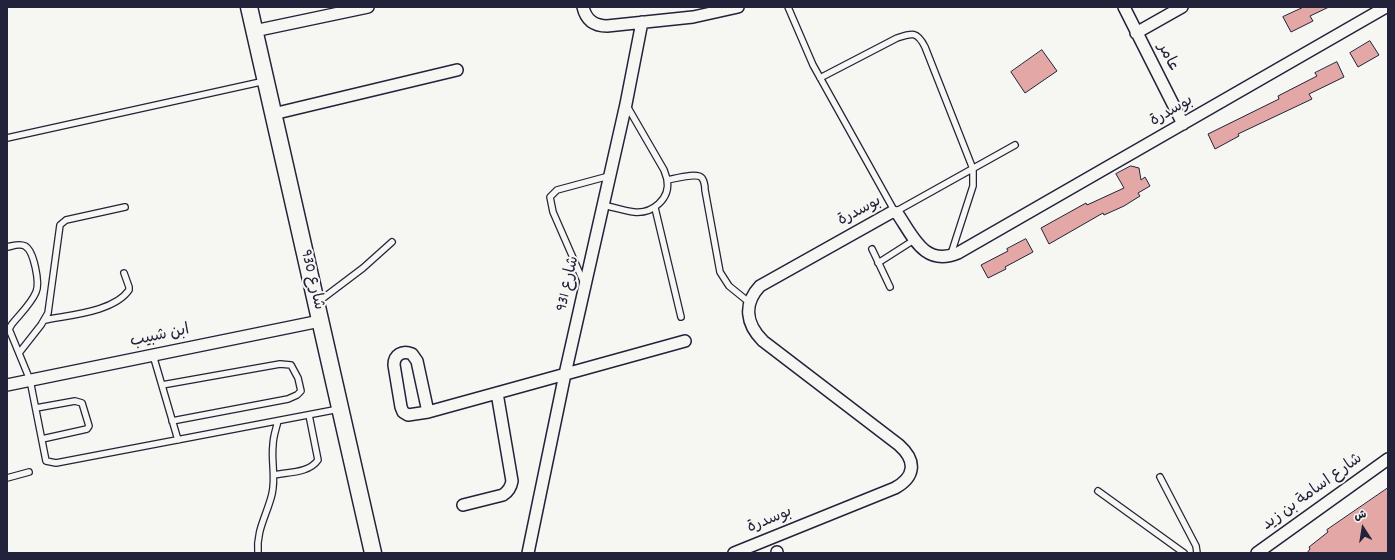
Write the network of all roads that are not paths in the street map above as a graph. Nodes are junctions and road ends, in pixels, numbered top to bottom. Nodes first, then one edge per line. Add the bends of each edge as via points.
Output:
1 (249, 7) edge
2 (368, 7) edge
3 (583, 7) edge
4 (738, 7) edge
5 (788, 7) edge
6 (1124, 7) edge
7 (1182, 7) edge
8 (1386, 7) edge
9 (1370, 11) edge
10 (642, 22) junction
11 (254, 31) junction
12 (1136, 33) junction
13 (458, 70) dead end
14 (820, 78) junction
15 (265, 81) junction
16 (626, 104) junction
17 (273, 114) junction
18 (1183, 124) junction
19 (7, 138) edge
20 (1015, 145) dead end
21 (973, 169) junction
22 (610, 176) junction
23 (667, 180) junction
24 (603, 205) junction
25 (125, 207) dead end
26 (655, 208) junction
27 (895, 212) junction
28 (914, 240) junction
29 (392, 242) dead end
30 (7, 247) edge
31 (872, 249) dead end
32 (951, 256) junction
33 (878, 263) junction
34 (124, 273) dead end
35 (585, 285) junction
36 (890, 287) dead end
37 (750, 302) junction
38 (316, 303) junction
39 (681, 316) dead end
40 (45, 320) junction
41 (320, 321) junction
42 (685, 341) dead end
43 (19, 353) junction
44 (153, 354) junction
45 (565, 374) junction
46 (30, 380) junction
47 (7, 385) edge
48 (162, 385) junction
49 (497, 393) junction
50 (36, 408) junction
51 (340, 409) junction
52 (428, 412) junction
53 (309, 415) junction
54 (172, 421) junction
55 (278, 421) junction
56 (42, 439) junction
57 (178, 440) junction
58 (1388, 460) edge
59 (29, 472) dead end
60 (274, 475) junction
61 (1160, 477) dead end
62 (7, 478) edge
63 (1098, 491) dead end
64 (463, 505) dead end
65 (258, 553) edge
66 (373, 553) edge
67 (528, 553) edge
68 (734, 553) edge
69 (1184, 553) edge
70 (1197, 553) edge
71 (1257, 553) edge

1 - 11 street, شارع 930
2 - 11 street
3 - 10 street via 588,18 602,26
4 - 10 street via 704,15
5 - 14 lane
6 - 12 street, عامر
7 - 12 street
8 - 9 street, بوسدرة
9 - 18 street, بوسدرة
10 - 16 street, شارع 931
11 - 15 street, شارع 930
12 - 18 street, عامر
13 - 17 street
14 - 21 lane via 907,34 921,38
14 - 27 lane
15 - 17 street, شارع 930
15 - 19 lane
16 - 22 street, شارع 931
16 - 23 lane via 664,170
17 - 38 street, شارع 930
18 - 32 street, بوسدرة
20 - 21 lane
21 - 27 lane
21 - 32 lane via 973,186
22 - 24 street, شارع 931
22 - 35 lane via 557,190 550,197 553,212
23 - 26 lane via 667,191
23 - 37 lane via 698,175 701,178 706,190 720,272 729,286
24 - 26 lane via 635,212
24 - 35 street, شارع 931
25 - 40 lane via 66,220 60,224 50,306
26 - 39 lane
27 - 28 street, بوسدرة
27 - 37 street, بوسدرة via 765,283 756,291
28 - 32 street, بوسدرة via 922,249 933,255
28 - 33 lane
29 - 38 lane via 363,268
30 - 43 lane via 24,245 28,248 38,282 33,298 9,329
31 - 33 lane
33 - 36 lane
34 - 40 lane via 129,290 114,302 89,311
35 - 45 street, شارع 931
37 - 68 street, بوسدرة via 748,315 755,334 905,450 911,462 911,471 904,483 895,488
38 - 41 street, شارع 930
40 - 43 lane
41 - 44 street, ابن شبيب
41 - 51 street, شارع 930
42 - 45 street
43 - 46 lane
44 - 46 street, ابن شبيب
44 - 48 lane
45 - 49 street
45 - 67 street, شارع 931
46 - 47 street, ابن شبيب
46 - 50 lane
48 - 54 lane
48 - 54 lane via 280,364 291,365 298,378 301,391 288,399
49 - 52 street
49 - 64 street via 512,481 510,489 503,494
50 - 56 lane
50 - 56 lane via 75,401 82,403 89,426 87,429
51 - 53 lane
51 - 66 street, شارع 930
52 - 52 street via 408,416 403,412 394,365 394,361 403,352 412,354 417,360
53 - 55 lane
53 - 60 lane via 318,460 304,470
54 - 57 lane
55 - 57 lane
55 - 60 lane via 273,445
56 - 57 lane via 46,461 56,463
58 - 71 street, شارع اسامة بن زيد
59 - 62 lane
60 - 65 lane via 272,494 262,520 257,544
61 - 70 lane via 1196,546
63 - 69 lane

